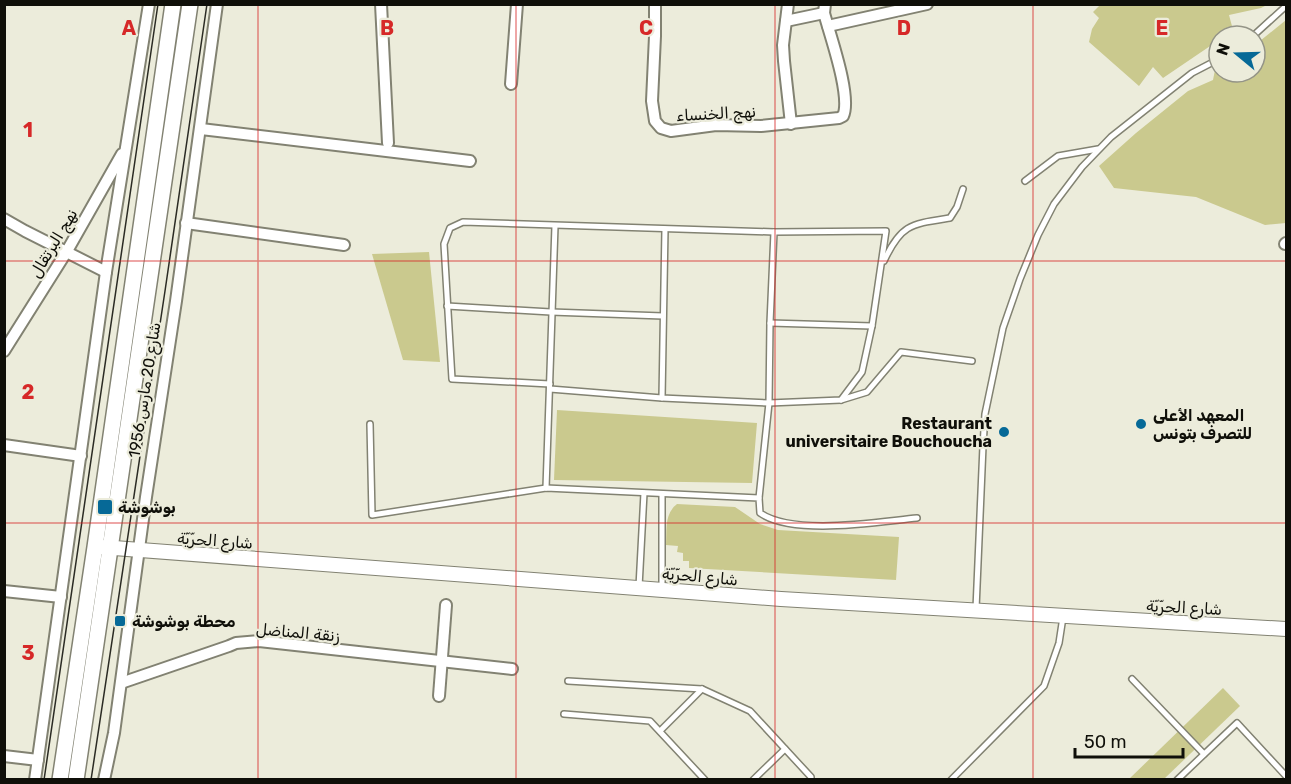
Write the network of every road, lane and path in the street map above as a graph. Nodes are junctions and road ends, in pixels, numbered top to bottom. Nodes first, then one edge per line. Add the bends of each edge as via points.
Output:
1 (150, 4) edge
2 (173, 4) edge
3 (190, 4) edge
4 (218, 4) edge
5 (381, 4) edge
6 (517, 4) edge
7 (654, 4) edge
8 (788, 4) edge
9 (927, 4) edge
10 (1287, 6) edge
11 (824, 9) edge
12 (786, 21) junction
13 (1267, 24) edge
14 (828, 26) junction
15 (1207, 65) edge
16 (512, 84) dead end
17 (791, 124) junction
18 (201, 129) junction
19 (388, 143) dead end
20 (125, 148) junction
21 (1100, 149) junction
22 (470, 161) dead end
23 (1025, 181) dead end
24 (963, 189) dead end
25 (4, 219) edge
26 (186, 223) junction
27 (555, 226) junction
28 (666, 229) junction
29 (774, 232) junction
30 (344, 245) dead end
31 (67, 251) junction
32 (880, 268) junction
33 (106, 272) junction
34 (447, 306) junction
35 (551, 312) junction
36 (663, 316) junction
37 (770, 323) junction
38 (872, 326) junction
39 (4, 351) edge
40 (972, 361) dead end
41 (550, 387) junction
42 (662, 398) junction
43 (841, 400) junction
44 (769, 403) junction
45 (370, 424) dead end
46 (4, 445) edge
47 (81, 456) junction
48 (546, 488) junction
49 (644, 493) junction
50 (662, 494) junction
51 (759, 498) junction
52 (917, 518) dead end
53 (103, 547) junction
54 (140, 550) junction
55 (639, 588) junction
56 (662, 590) junction
57 (4, 591) edge
58 (61, 597) junction
59 (446, 605) dead end
60 (975, 610) junction
61 (1063, 617) junction
62 (1287, 629) edge
63 (442, 662) junction
64 (512, 669) dead end
65 (1132, 679) dead end
66 (568, 681) dead end
67 (121, 683) junction
68 (702, 689) junction
69 (439, 696) dead end
70 (564, 714) dead end
71 (660, 731) junction
72 (785, 748) junction
73 (1204, 754) junction
74 (4, 756) edge
75 (38, 760) junction
76 (1287, 776) edge
77 (36, 780) edge
78 (60, 780) edge
79 (76, 780) edge
80 (104, 780) edge
81 (705, 780) edge
82 (753, 780) edge
83 (811, 780) edge
84 (951, 780) edge
85 (1177, 780) edge

1 - 20 street
2 - 53 main road, شارع 20 مارس 1956
3 - 53 main road, شارع 20 مارس 1956
4 - 18 street, شارع 20 مارس 1956
5 - 19 street
6 - 16 street
7 - 17 street, نهج الخنساء via 652,100 655,121 661,128 671,131 697,126
8 - 12 street
9 - 14 street
10 - 13 lane
11 - 12 street
11 - 14 street
12 - 17 street via 783,45
14 - 17 street via 840,70 845,111 839,118
15 - 21 lane via 1192,73
18 - 22 street
18 - 26 street, شارع 20 مارس 1956
20 - 31 street, نهج البرتقال
20 - 33 street
21 - 23 lane via 1058,156
21 - 60 lane via 1054,204 1038,235 1003,328 985,414
24 - 32 lane via 950,218 920,222 903,230
25 - 31 street
26 - 30 street
26 - 54 street, شارع 20 مارس 1956
27 - 28 lane
27 - 34 lane via 463,222 450,228 444,244
27 - 35 lane
28 - 29 lane
28 - 36 lane
29 - 32 lane via 886,231
29 - 37 lane
31 - 33 street
31 - 39 street, نهج البرتقال
32 - 38 lane
33 - 47 street
34 - 35 lane
34 - 41 lane via 452,379
35 - 36 lane
35 - 41 lane
36 - 42 lane
37 - 38 lane
37 - 44 lane
38 - 43 lane via 862,372
40 - 43 lane via 901,352 867,392
41 - 42 lane
41 - 48 lane
42 - 44 lane
43 - 44 lane
44 - 51 lane
45 - 48 lane via 372,515
46 - 47 street
47 - 58 street
48 - 49 lane
49 - 50 lane
49 - 55 lane
50 - 51 lane
50 - 56 lane
51 - 52 lane via 759,513 785,523 846,525
53 - 54 street, شارع الحرّيّة
53 - 78 main road, شارع 20 مارس 1956
53 - 79 main road, شارع 20 مارس 1956
54 - 55 street, شارع الحرّيّة
54 - 67 street, شارع 20 مارس 1956
55 - 56 street, شارع الحرّيّة
56 - 60 street, شارع الحرّيّة
57 - 58 street
58 - 75 street
59 - 63 street
60 - 61 street, شارع الحرّيّة
61 - 62 street, شارع الحرّيّة
61 - 84 lane via 1059,643 1044,686
63 - 64 street, زنقة المناضل
63 - 67 street, زنقة المناضل via 259,641 236,644
63 - 69 street
65 - 73 lane
66 - 68 lane
67 - 80 street, شارع 20 مارس 1956
68 - 71 lane
68 - 72 lane via 750,711
70 - 71 lane via 650,721
71 - 81 lane
72 - 82 lane
72 - 83 lane
73 - 76 lane via 1237,723
73 - 85 lane
74 - 75 street
75 - 77 street

